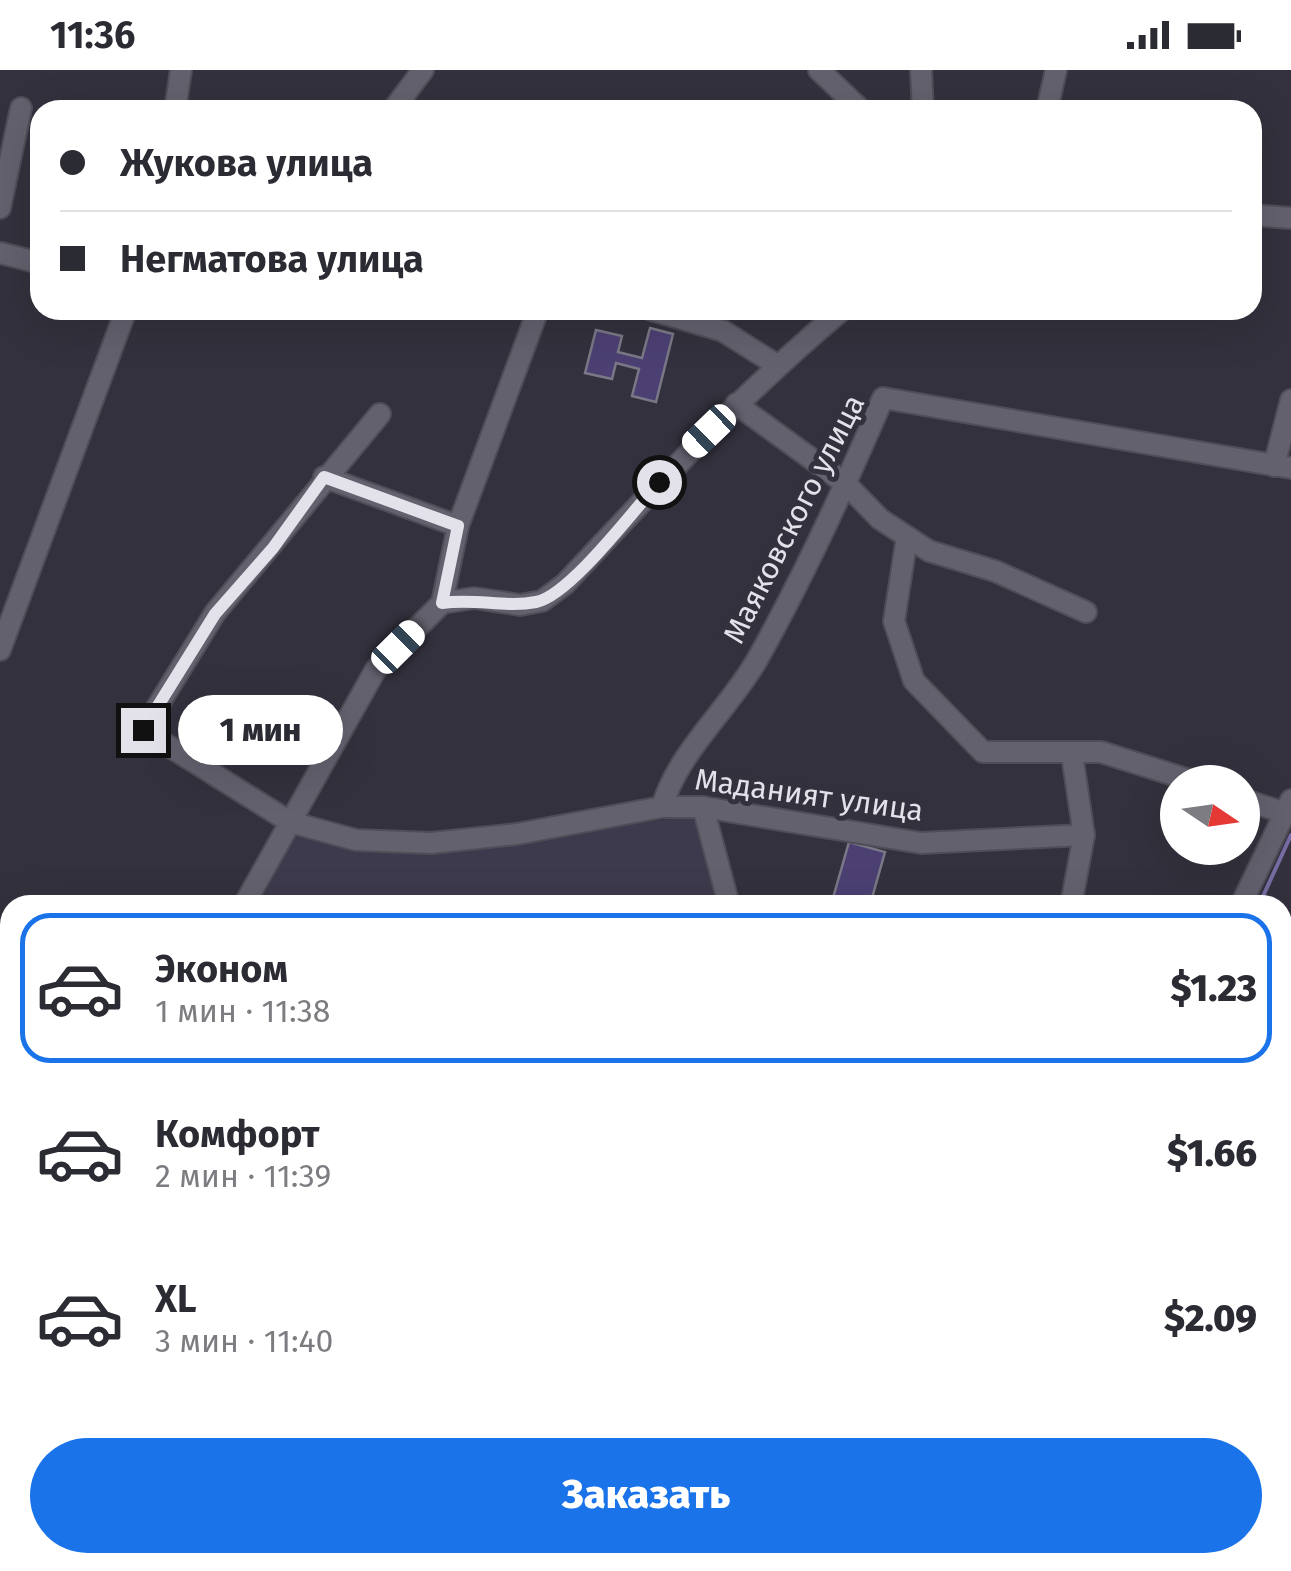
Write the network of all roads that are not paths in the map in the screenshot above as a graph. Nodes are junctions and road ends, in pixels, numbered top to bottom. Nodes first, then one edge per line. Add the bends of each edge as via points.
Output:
1 (181, 70) edge
2 (423, 70) edge
3 (820, 70) edge
4 (921, 70) edge
5 (1056, 70) edge
6 (176, 100) edge
7 (400, 100) edge
8 (850, 100) edge
9 (922, 100) edge
10 (1049, 100) edge
11 (21, 108) dead end
12 (0, 208) edge
13 (1262, 215) edge
14 (1291, 218) edge
15 (0, 253) edge
16 (30, 260) edge
17 (125, 320) edge
18 (534, 320) edge
19 (685, 320) edge
20 (830, 320) edge
21 (777, 365) junction
22 (1291, 400) edge
23 (736, 404) junction
24 (380, 414) dead end
25 (1283, 467) edge
26 (324, 477) junction
27 (846, 484) junction
28 (458, 526) junction
29 (907, 536) junction
30 (442, 603) junction
31 (1086, 612) dead end
32 (0, 650) edge
33 (1072, 754) junction
34 (1160, 771) edge
35 (1260, 802) edge
36 (662, 807) junction
37 (1288, 807) edge
38 (703, 808) junction
39 (290, 822) junction
40 (1084, 835) junction
41 (1282, 840) edge
42 (250, 895) edge
43 (726, 895) edge
44 (1074, 895) edge
45 (1248, 895) edge

1 - 6 street
2 - 7 street
3 - 8 street
4 - 9 street
5 - 10 street
11 - 12 street
13 - 14 street
15 - 16 street
17 - 32 street
18 - 28 street
19 - 21 street via 724,331
20 - 21 street
21 - 23 street
22 - 25 street
23 - 27 street
23 - 30 street via 542,601
24 - 26 street
25 - 27 street, Маяковского улица via 883,398
26 - 28 street
26 - 39 street, Маданият улица via 215,614 143,730
27 - 29 street via 880,520
27 - 36 street, Маяковского улица via 755,662 669,783
28 - 30 street
29 - 31 street via 929,551 996,570
29 - 33 street via 894,621 914,681 983,752
30 - 39 street via 376,669
33 - 34 street via 1102,752
33 - 40 street
35 - 37 street
36 - 38 street, Маданият улица
36 - 39 street, Маданият улица via 431,844 356,840
37 - 41 street
38 - 40 street, Маданият улица via 921,844
38 - 43 street
39 - 42 street
40 - 44 street
41 - 45 street

